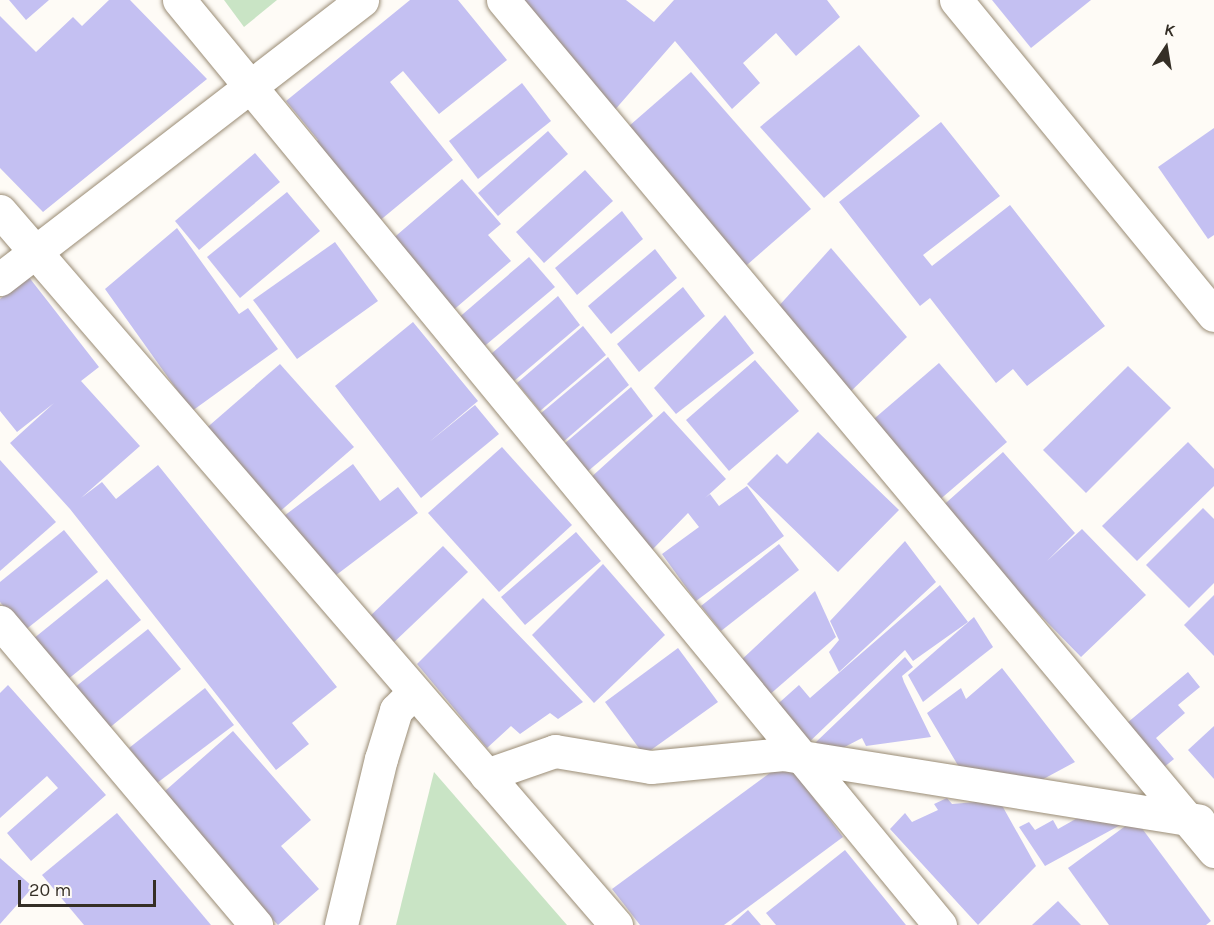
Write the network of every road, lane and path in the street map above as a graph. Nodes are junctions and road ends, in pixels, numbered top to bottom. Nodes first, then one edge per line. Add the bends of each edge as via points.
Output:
1 (179, 0) edge
2 (362, 0) edge
3 (503, 0) edge
4 (956, 0) edge
5 (252, 85) junction
6 (0, 211) edge
7 (34, 253) junction
8 (0, 279) edge
9 (1214, 315) edge
10 (0, 622) edge
11 (414, 692) junction
12 (802, 762) junction
13 (486, 775) junction
14 (1201, 821) edge
15 (1214, 851) edge
16 (256, 925) edge
17 (342, 925) edge
18 (616, 925) edge
19 (940, 925) edge

1 - 5 street
2 - 5 street
3 - 14 street
4 - 9 street
5 - 7 street
5 - 12 street
6 - 7 street
7 - 8 street
7 - 11 street
10 - 16 street
11 - 13 street
11 - 17 street via 396,711 381,759
12 - 13 street via 783,754 651,767 555,751
12 - 14 street
12 - 19 street
13 - 18 street
14 - 15 street

